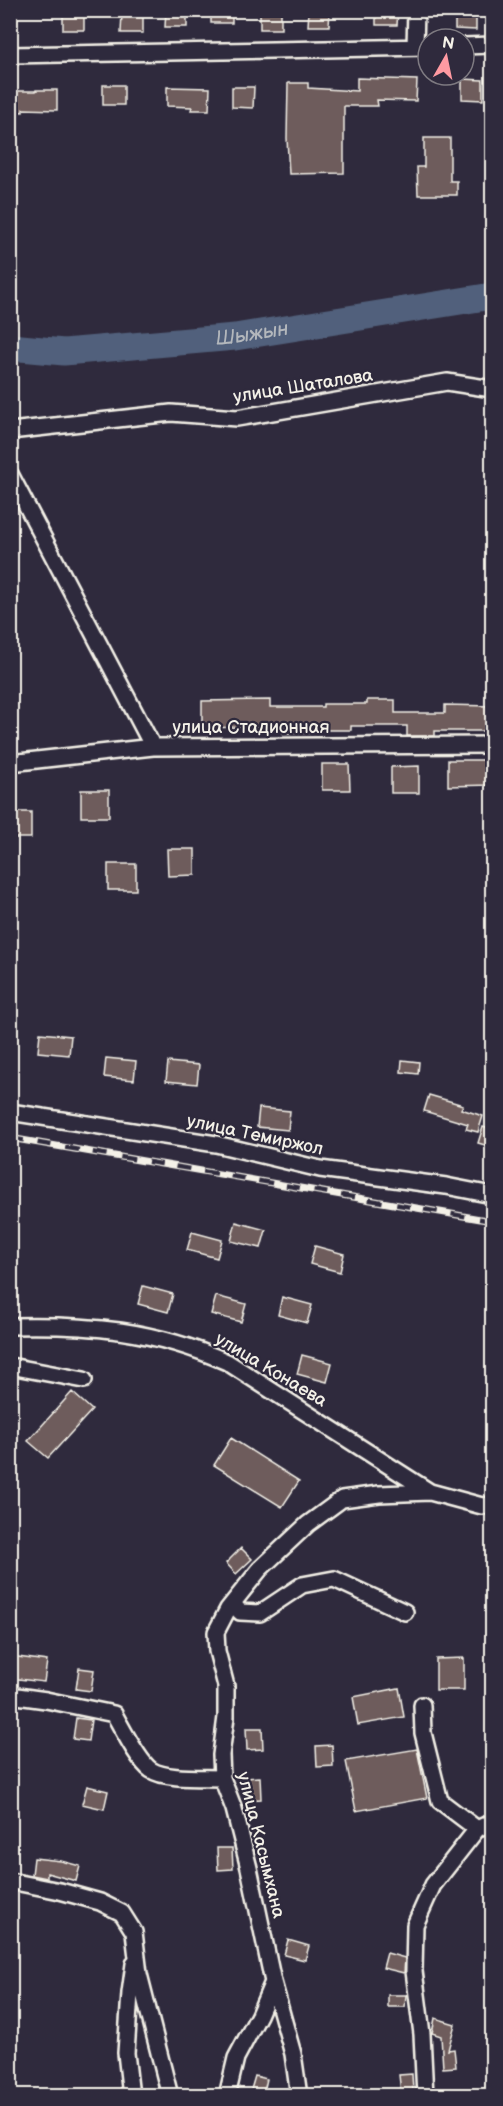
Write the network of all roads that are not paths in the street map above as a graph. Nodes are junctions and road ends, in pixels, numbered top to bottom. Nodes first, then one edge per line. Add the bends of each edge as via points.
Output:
1 (416, 10) edge
2 (419, 27) edge
3 (492, 45) edge
4 (476, 46) edge
5 (416, 47) edge
6 (10, 56) edge
7 (492, 389) edge
8 (10, 431) edge
9 (10, 474) edge
10 (492, 745) edge
11 (153, 747) junction
12 (10, 764) edge
13 (10, 1112) edge
14 (492, 1195) edge
15 (10, 1326) edge
16 (10, 1366) edge
17 (84, 1380) dead end
18 (430, 1492) junction
19 (492, 1505) edge
20 (233, 1603) junction
21 (405, 1612) dead end
22 (10, 1695) edge
23 (423, 1705) dead end
24 (222, 1778) junction
25 (492, 1822) edge
26 (477, 1829) junction
27 (10, 1881) edge
28 (136, 1950) junction
29 (273, 1982) junction
30 (131, 2096) edge
31 (170, 2096) edge
32 (227, 2096) edge
33 (299, 2096) edge
34 (425, 2096) edge

1 - 2 street
3 - 4 street
5 - 6 street
7 - 8 street, улица Шаталова via 447,382 237,418 171,413
9 - 11 street
10 - 11 street, улица Стадионная
11 - 12 street, улица Стадионная
13 - 14 street, улица Темиржол via 216,1144 320,1169
15 - 18 street, улица Конаева via 98,1327 178,1342 202,1351 227,1362
16 - 17 street
18 - 19 street, улица Конаева via 482,1506
18 - 20 street, улица Касымхана via 342,1499 308,1524 260,1569
20 - 21 street via 240,1612 260,1612 302,1585 334,1579
20 - 24 street, улица Касымхана via 216,1632 226,1686
22 - 24 street via 114,1714 152,1770
23 - 26 street via 423,1733 440,1801
24 - 29 street, улица Касымхана via 249,1868
25 - 26 street
26 - 34 street via 433,1885 415,1925 414,1971
27 - 28 street via 90,1899 122,1913 134,1932
28 - 30 street via 126,2053
28 - 31 street
29 - 32 street via 236,2058
29 - 33 street, улица Касымхана

